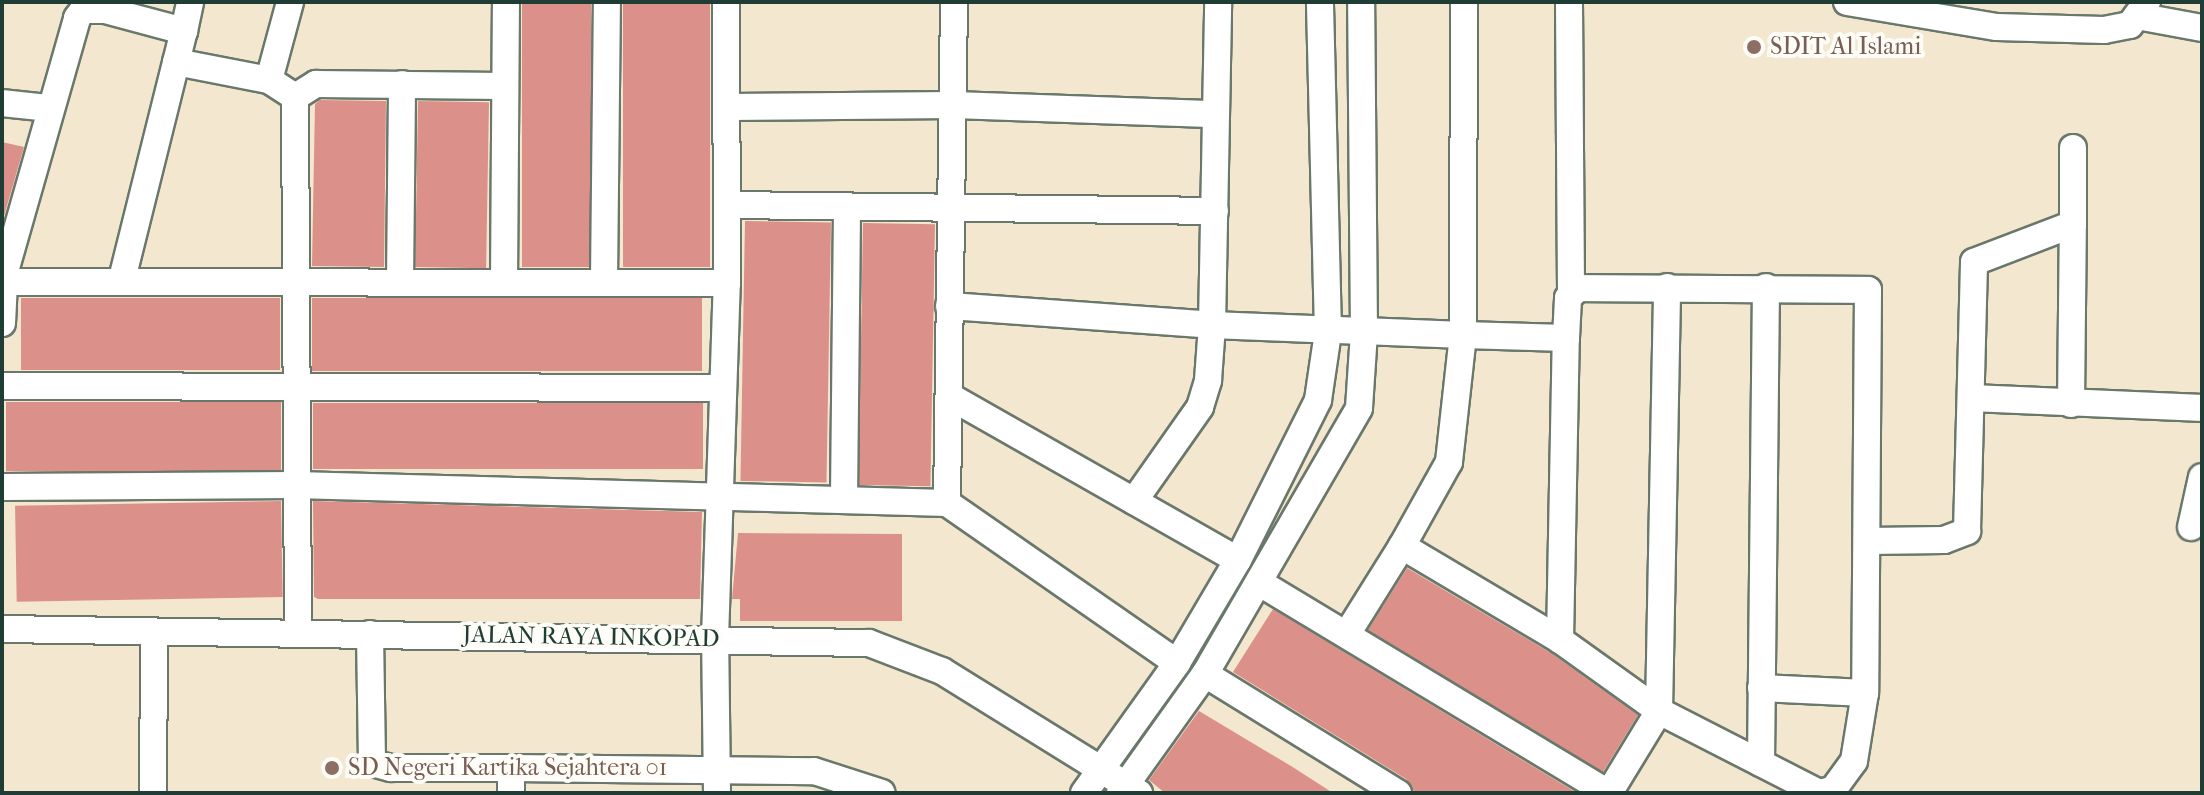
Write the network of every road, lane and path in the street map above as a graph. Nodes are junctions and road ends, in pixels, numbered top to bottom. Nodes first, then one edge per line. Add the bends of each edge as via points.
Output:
1 (190, 2) edge
2 (290, 2) edge
3 (506, 2) edge
4 (607, 2) edge
5 (726, 2) edge
6 (954, 2) edge
7 (1218, 2) edge
8 (1320, 2) edge
9 (1361, 2) edge
10 (1464, 2) edge
11 (1569, 2) edge
12 (1847, 2) edge
13 (2142, 9) edge
14 (2202, 28) edge
15 (184, 31) junction
16 (176, 62) junction
17 (269, 80) junction
18 (402, 84) junction
19 (503, 86) junction
20 (295, 97) junction
21 (2, 103) edge
22 (954, 105) junction
23 (730, 107) junction
24 (49, 108) junction
25 (1216, 114) junction
26 (2073, 148) dead end
27 (728, 205) junction
28 (847, 207) junction
29 (950, 207) junction
30 (1215, 211) junction
31 (2073, 224) junction
32 (122, 279) junction
33 (604, 281) junction
34 (3, 282) edge
35 (400, 282) junction
36 (504, 282) junction
37 (296, 283) junction
38 (727, 283) junction
39 (1667, 287) junction
40 (1766, 287) junction
41 (1571, 291) junction
42 (949, 306) junction
43 (2, 323) edge
44 (1212, 325) junction
45 (1328, 332) junction
46 (1364, 332) junction
47 (1463, 335) junction
48 (1566, 338) junction
49 (2, 386) edge
50 (297, 388) junction
51 (722, 388) junction
52 (949, 396) junction
53 (1973, 398) junction
54 (2071, 404) junction
55 (2202, 408) edge
56 (2202, 477) edge
57 (296, 485) junction
58 (2, 487) edge
59 (721, 495) junction
60 (844, 497) junction
61 (1134, 501) junction
62 (947, 503) junction
63 (2191, 527) dead end
64 (1868, 541) junction
65 (1402, 546) junction
66 (1238, 560) junction
67 (1260, 583) junction
68 (2, 629) edge
69 (154, 633) junction
70 (298, 633) junction
71 (370, 634) junction
72 (1347, 634) junction
73 (715, 639) junction
74 (1560, 640) junction
75 (1177, 663) junction
76 (1205, 674) junction
77 (1761, 688) junction
78 (1865, 693) junction
79 (1659, 711) junction
80 (1761, 763) junction
81 (1100, 768) junction
82 (390, 780) edge
83 (511, 780) edge
84 (717, 781) edge
85 (1128, 790) edge
86 (1827, 792) edge
87 (153, 793) edge
88 (882, 793) edge
89 (1084, 793) edge
90 (1398, 793) edge
91 (1609, 793) edge

1 - 15 street
2 - 17 street
3 - 19 street
4 - 33 street
5 - 23 street
6 - 22 street
7 - 25 street
8 - 45 street
9 - 46 street
10 - 47 street
11 - 41 street
12 - 13 street via 2024,28 2104,30 2130,25
13 - 14 street
15 - 16 street
15 - 24 street via 105,10 83,10
16 - 17 street
16 - 32 street
17 - 20 street
18 - 19 street
18 - 20 street via 316,84
18 - 35 street
19 - 36 street
20 - 37 street
21 - 24 street
22 - 23 street
22 - 25 street
22 - 29 street
23 - 27 street
24 - 34 street
25 - 30 street
26 - 31 street
27 - 28 street
27 - 38 street
28 - 29 street
28 - 60 street
29 - 30 street
29 - 42 street
30 - 44 street
31 - 53 street via 1974,262
31 - 54 street
32 - 34 street
32 - 37 street
33 - 36 street
33 - 38 street
34 - 43 street
35 - 36 street
35 - 37 street
37 - 50 street
38 - 51 street
39 - 40 street
39 - 41 street
39 - 79 street
40 - 64 street via 1868,290
40 - 77 street
41 - 48 street
42 - 44 street
42 - 52 street
44 - 45 street
44 - 61 street via 1208,380 1200,407
45 - 46 street
45 - 66 street via 1318,400
46 - 47 street
46 - 67 street via 1359,408
47 - 48 street
47 - 65 street via 1449,462
48 - 74 street
49 - 50 street
50 - 51 street
50 - 57 street
51 - 59 street
52 - 61 street
52 - 62 street
53 - 54 street
53 - 64 street via 1967,531 1944,540
54 - 55 street
56 - 63 street
57 - 58 street
57 - 59 street
57 - 70 street
59 - 60 street
59 - 73 street
60 - 62 street
61 - 66 street
62 - 75 street
64 - 78 street
65 - 72 street
65 - 74 street
66 - 75 street
67 - 72 street
67 - 76 street
68 - 69 street, JALAN RAYA INKOPAD
69 - 70 street, JALAN RAYA INKOPAD
69 - 87 street
70 - 71 street, JALAN RAYA INKOPAD
71 - 73 street, JALAN RAYA INKOPAD
71 - 82 street via 369,755
72 - 91 street
73 - 81 street, JALAN RAYA INKOPAD via 891,647 942,671
73 - 84 street
74 - 79 street
75 - 81 street
76 - 85 street
76 - 90 street
77 - 78 street
77 - 80 street
78 - 86 street via 1854,761
79 - 80 street
79 - 91 street
80 - 86 street
81 - 85 street, JALAN RAYA INKOPAD
81 - 89 street
82 - 83 street
83 - 84 street
84 - 88 street via 814,771

